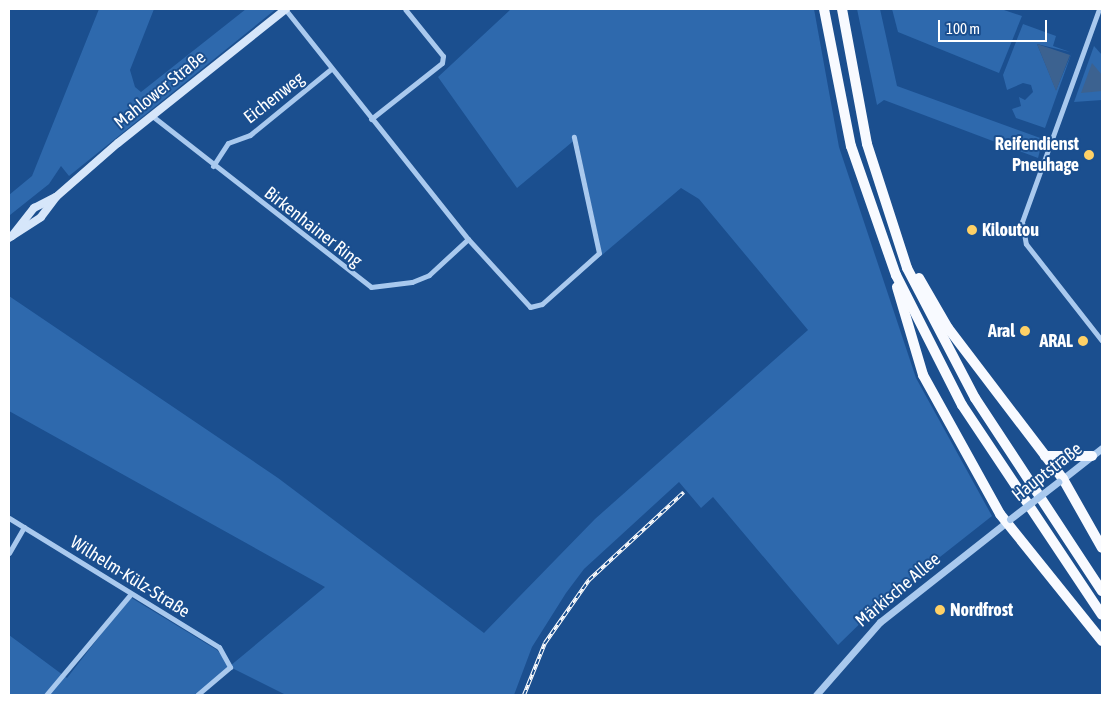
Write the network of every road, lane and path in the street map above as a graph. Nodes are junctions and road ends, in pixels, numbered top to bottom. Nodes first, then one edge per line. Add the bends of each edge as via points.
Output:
1 (285, 9) edge
2 (405, 9) edge
3 (824, 9) edge
4 (842, 9) edge
5 (1099, 9) edge
6 (331, 69) junction
7 (151, 115) junction
8 (371, 119) junction
9 (574, 137) dead end
10 (212, 166) junction
11 (896, 235) junction
12 (10, 237) edge
13 (468, 239) junction
14 (896, 275) junction
15 (1102, 341) edge
16 (1102, 448) edge
17 (1045, 456) junction
18 (1092, 456) junction
19 (1060, 481) junction
20 (9, 518) edge
21 (1008, 521) junction
22 (24, 527) junction
23 (1102, 548) edge
24 (9, 553) edge
25 (1102, 591) edge
26 (130, 595) junction
27 (1102, 615) edge
28 (1102, 640) edge
29 (46, 695) edge
30 (197, 695) edge
31 (816, 695) edge

1 - 6 street
1 - 7 main road, Mahlower Straße
2 - 8 street via 443,56 442,63
3 - 14 highway via 851,146
4 - 11 highway via 863,126
5 - 15 street via 1022,222 1026,244
6 - 8 street
6 - 10 street, Eichenweg via 250,135 228,143
7 - 10 street, Birkenhainer Ring
7 - 12 main road, Mahlower Straße via 56,197 41,217
8 - 13 street
9 - 13 street via 599,253 542,304 530,307
10 - 13 street, Birkenhainer Ring via 371,287 412,282 429,275
11 - 17 highway via 948,328
11 - 25 highway via 933,323 975,398
14 - 21 highway via 923,375
14 - 27 highway via 962,405
16 - 18 street, Hauptstraße
17 - 18 highway
17 - 19 highway
18 - 19 street, Hauptstraße
19 - 21 street, Hauptstraße, bridge
19 - 23 highway
20 - 22 street, Wilhelm-Külz-Straße
21 - 28 highway
21 - 31 street, Märkische Allee via 880,622
22 - 24 street
22 - 26 street, Wilhelm-Külz-Straße
26 - 29 street
26 - 30 street, Wilhelm-Külz-Straße via 219,647 230,666

